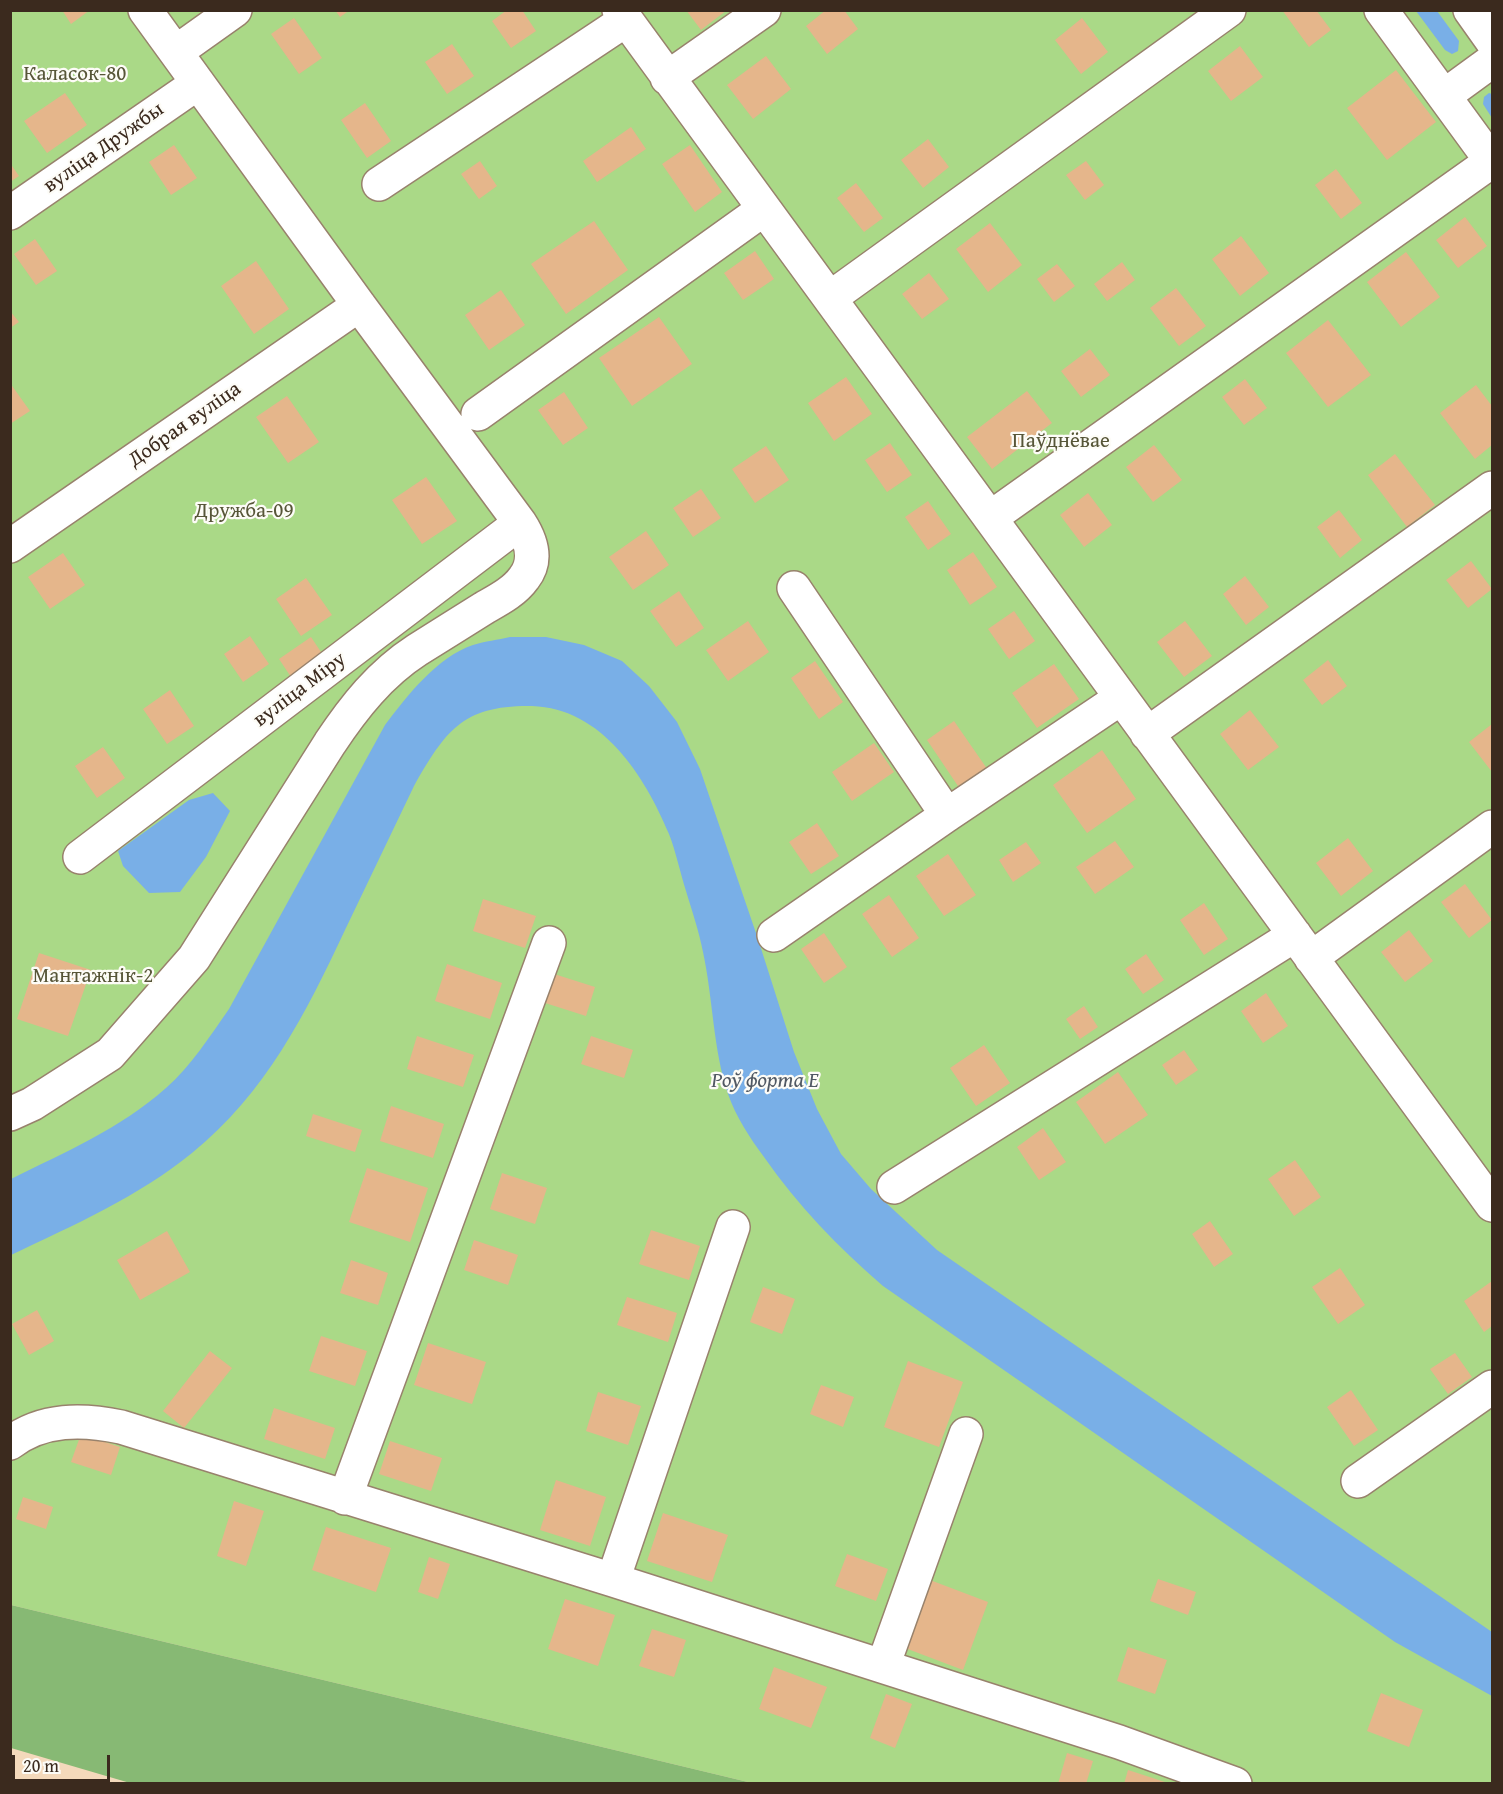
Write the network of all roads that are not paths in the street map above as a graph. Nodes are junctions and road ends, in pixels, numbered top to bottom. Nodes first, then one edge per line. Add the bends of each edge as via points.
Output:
1 (145, 10) edge
2 (235, 10) edge
3 (764, 10) edge
4 (1229, 10) edge
5 (1381, 10) edge
6 (1470, 10) edge
7 (622, 15) edge
8 (1492, 41) edge
9 (176, 52) junction
10 (1492, 61) edge
11 (667, 78) junction
12 (198, 83) junction
13 (1444, 96) junction
14 (1492, 162) edge
15 (379, 184) dead end
16 (764, 209) junction
17 (10, 213) edge
18 (830, 297) junction
19 (359, 305) junction
20 (478, 414) dead end
21 (1492, 488) edge
22 (990, 518) junction
23 (520, 523) junction
24 (10, 546) edge
25 (794, 588) dead end
26 (1120, 698) junction
27 (1147, 734) junction
28 (947, 815) junction
29 (1492, 827) edge
30 (80, 857) dead end
31 (774, 935) dead end
32 (549, 943) dead end
33 (1303, 947) junction
34 (10, 1114) edge
35 (1482, 1168) edge
36 (894, 1187) dead end
37 (1492, 1205) edge
38 (733, 1227) dead end
39 (1492, 1387) edge
40 (966, 1434) dead end
41 (10, 1443) edge
42 (1359, 1481) dead end
43 (345, 1498) junction
44 (613, 1580) junction
45 (883, 1666) junction
46 (1235, 1784) edge

1 - 9 lane
2 - 9 lane
3 - 11 lane
4 - 18 lane
5 - 13 lane
6 - 8 lane
7 - 11 lane
7 - 15 lane
9 - 12 lane
10 - 13 lane
11 - 16 lane
12 - 17 lane, вуліца Дружбы
12 - 19 lane
13 - 14 lane
14 - 22 lane
16 - 18 lane
16 - 20 lane
18 - 22 lane
19 - 23 lane
19 - 24 lane, Добрая вуліца
21 - 27 lane
22 - 26 lane
23 - 30 lane, вуліца Міру
23 - 34 lane via 532,552 524,578 508,593 415,651 375,684 330,743 194,958 110,1054
25 - 28 lane
26 - 27 lane
26 - 28 lane
27 - 33 lane
28 - 31 lane
29 - 33 lane
32 - 43 lane
33 - 35 lane
33 - 36 lane
35 - 37 lane
38 - 44 lane
39 - 42 lane
40 - 45 lane
41 - 43 lane via 26,1432 57,1423 105,1424
43 - 44 lane
44 - 45 lane
45 - 46 lane

